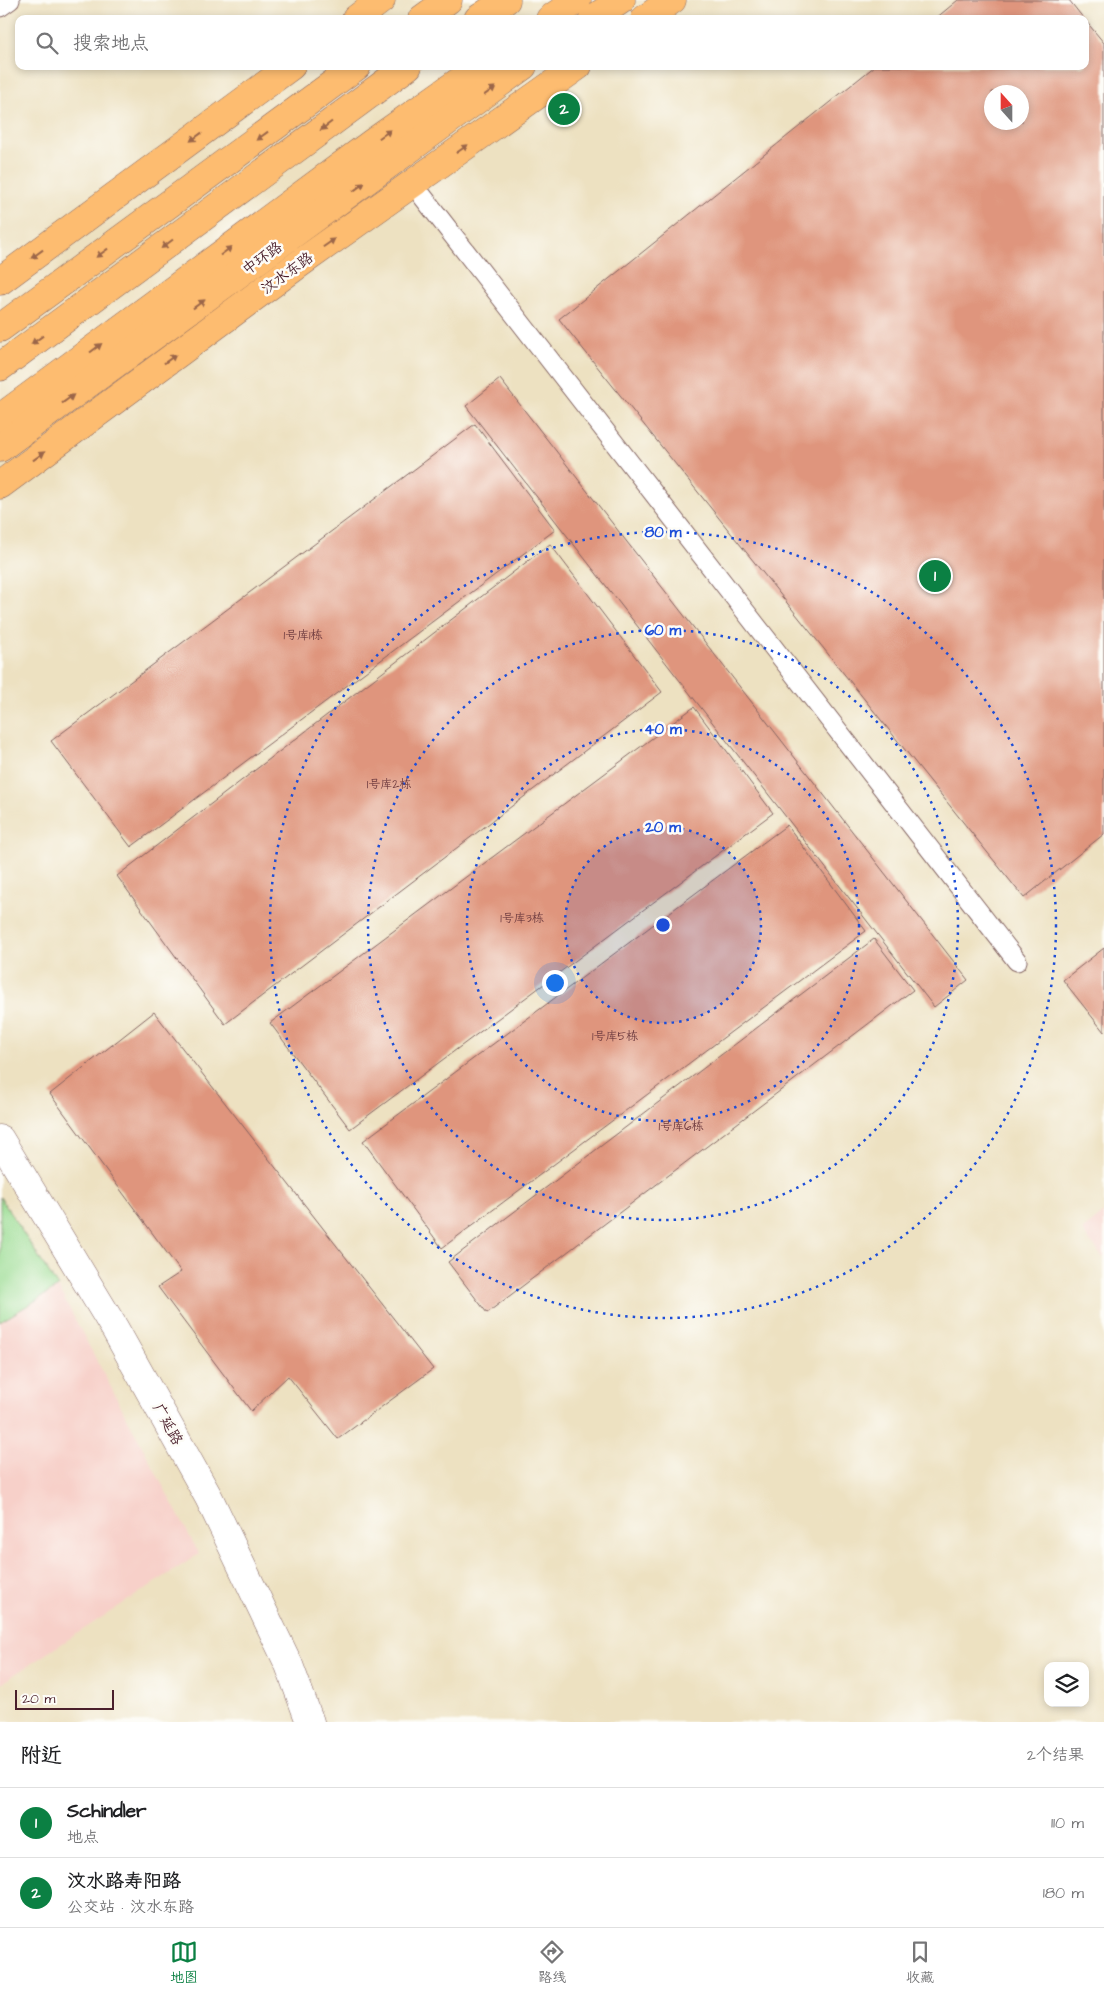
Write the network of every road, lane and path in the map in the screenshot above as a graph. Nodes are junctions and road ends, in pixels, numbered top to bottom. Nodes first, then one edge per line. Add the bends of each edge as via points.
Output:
1 (10, 0) edge
2 (381, 0) edge
3 (448, 0) edge
4 (506, 0) edge
5 (577, 0) edge
6 (621, 0) edge
7 (672, 0) edge
8 (0, 8) edge
9 (361, 15) edge
10 (427, 15) edge
11 (484, 15) edge
12 (556, 15) edge
13 (599, 15) edge
14 (651, 15) edge
15 (286, 70) edge
16 (352, 70) edge
17 (403, 70) edge
18 (475, 70) edge
19 (518, 70) edge
20 (572, 70) edge
21 (413, 184) junction
22 (0, 281) edge
23 (0, 328) edge
24 (0, 368) edge
25 (0, 418) edge
26 (0, 448) edge
27 (0, 485) edge
28 (1017, 961) dead end
29 (0, 1139) edge
30 (310, 1722) edge

1 - 8 lane
2 - 9 main road
3 - 10 main road
4 - 11 main road
5 - 12 main road
6 - 13 main road
7 - 14 main road
15 -> 22 main road
16 -> 23 main road
17 -> 24 main road
25 -> 18 main road
26 -> 19 main road, 中环路
21 -> 20 main road, 汶水东路
27 -> 21 main road, 汶水东路 via 298,264
21 - 28 lane
29 - 30 street, 广延路 via 115,1329 209,1498 289,1665

